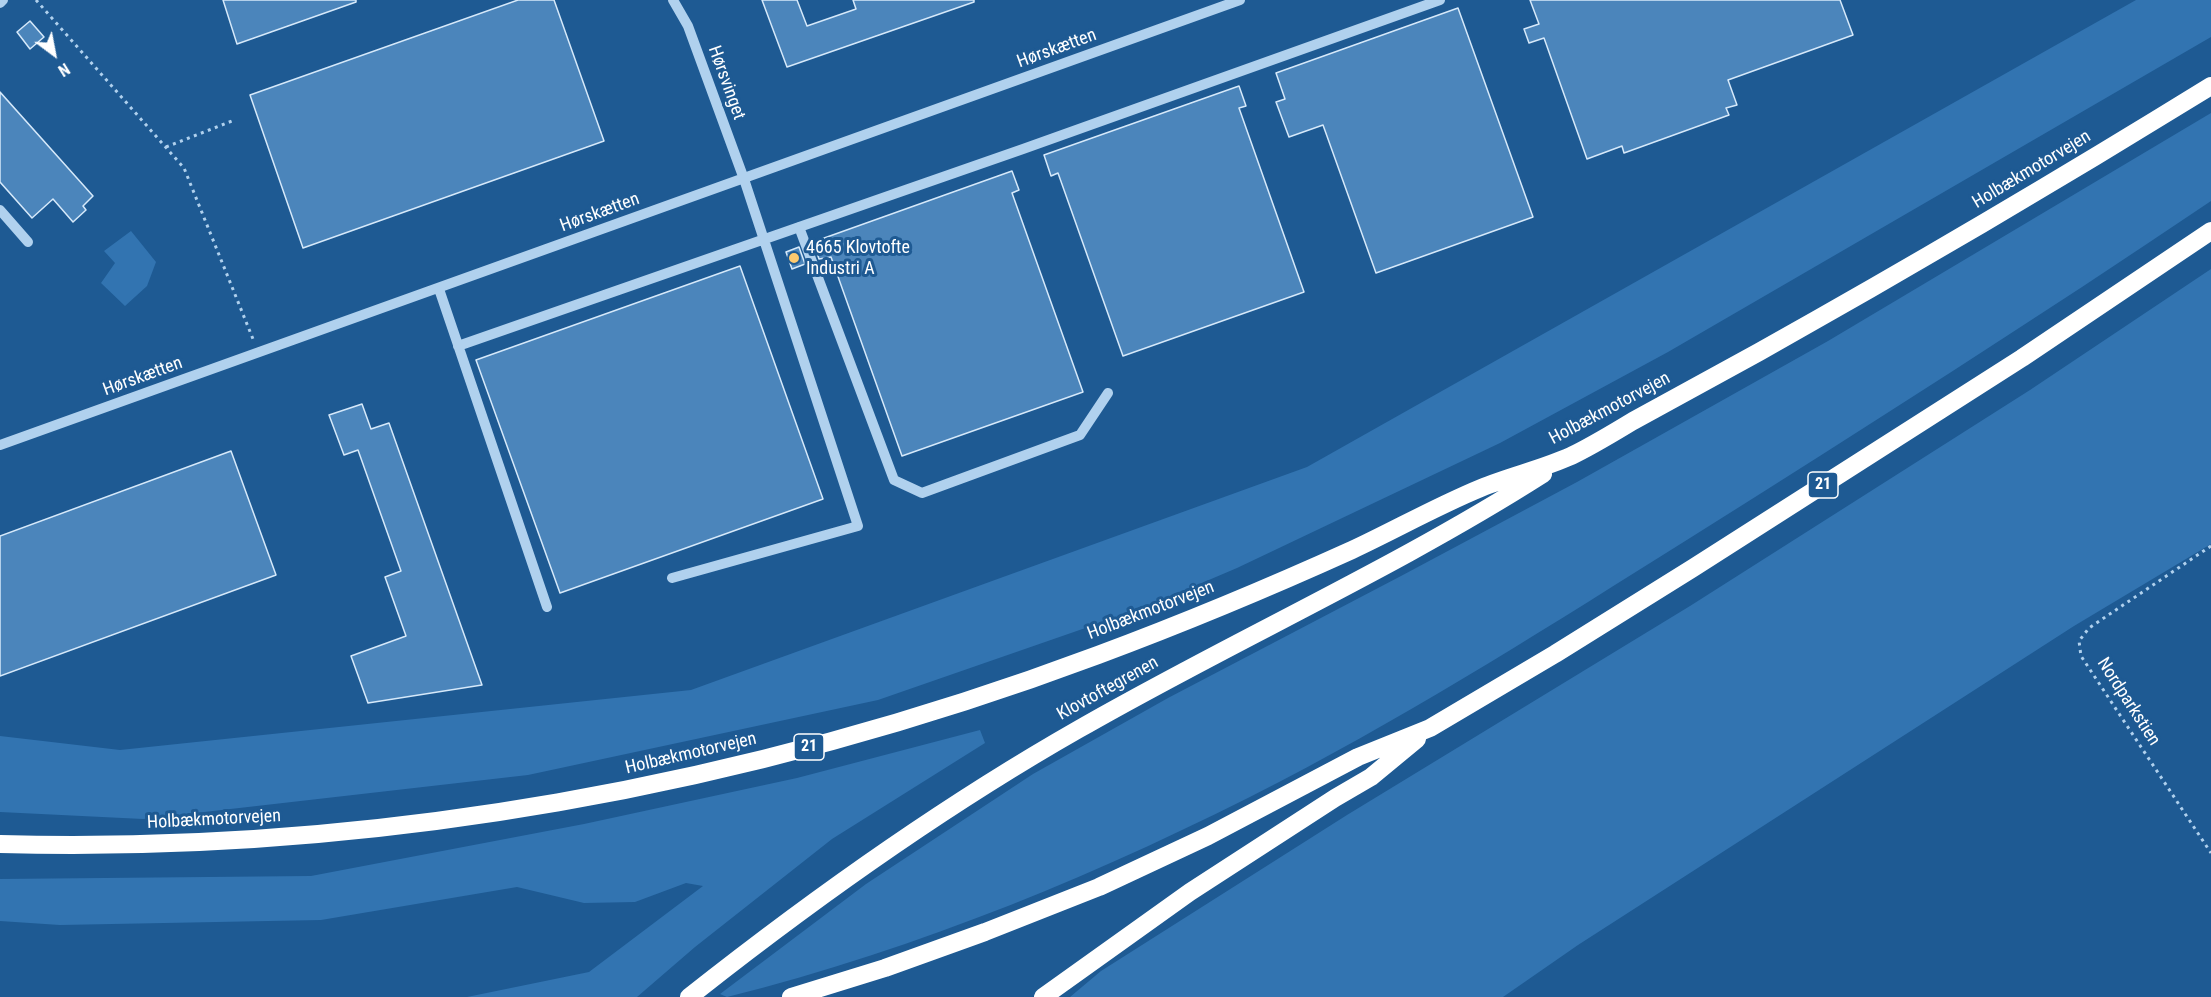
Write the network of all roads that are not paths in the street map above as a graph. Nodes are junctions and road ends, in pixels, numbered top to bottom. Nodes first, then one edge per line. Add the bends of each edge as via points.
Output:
1 (673, 0) edge
2 (1240, 0) edge
3 (1440, 0) edge
4 (1209, 5) edge
5 (2211, 86) edge
6 (744, 179) junction
7 (0, 210) edge
8 (799, 227) junction
9 (2211, 231) edge
10 (763, 240) junction
11 (28, 242) dead end
12 (439, 289) junction
13 (458, 346) junction
14 (1108, 393) dead end
15 (0, 445) edge
16 (1572, 456) junction
17 (672, 578) dead end
18 (548, 607) dead end
19 (1430, 728) junction
20 (0, 844) edge
21 (689, 997) edge
22 (791, 997) edge
23 (1043, 997) edge

1 - 6 street, Hørsvinget via 688,26
2 - 4 street, Hørskætten
3 - 8 street
4 - 6 street, Hørskætten
5 - 16 highway, Holbækmotorvejen / 21 via 1979,226
6 - 10 street, Hørsvinget
6 - 12 street, Hørskætten
7 - 11 street
8 - 10 street
8 - 14 street via 894,480 922,493 1080,435
9 - 19 highway, 21 via 2022,358 1723,549
10 - 13 street
10 - 17 street, Hørsvinget via 858,526
12 - 13 street
12 - 15 street, Hørskætten
13 - 18 street
16 - 20 highway, Holbækmotorvejen / 21 via 1479,489 1289,578 1093,657 968,699 768,758 615,793 396,827 195,843
16 - 21 highway, Klovtoftegrenen via 1491,507 1151,688 1002,774 843,880
19 - 22 highway, 21 via 1358,757 1208,836 1098,887 885,968
19 - 23 highway via 1371,777 1190,892

